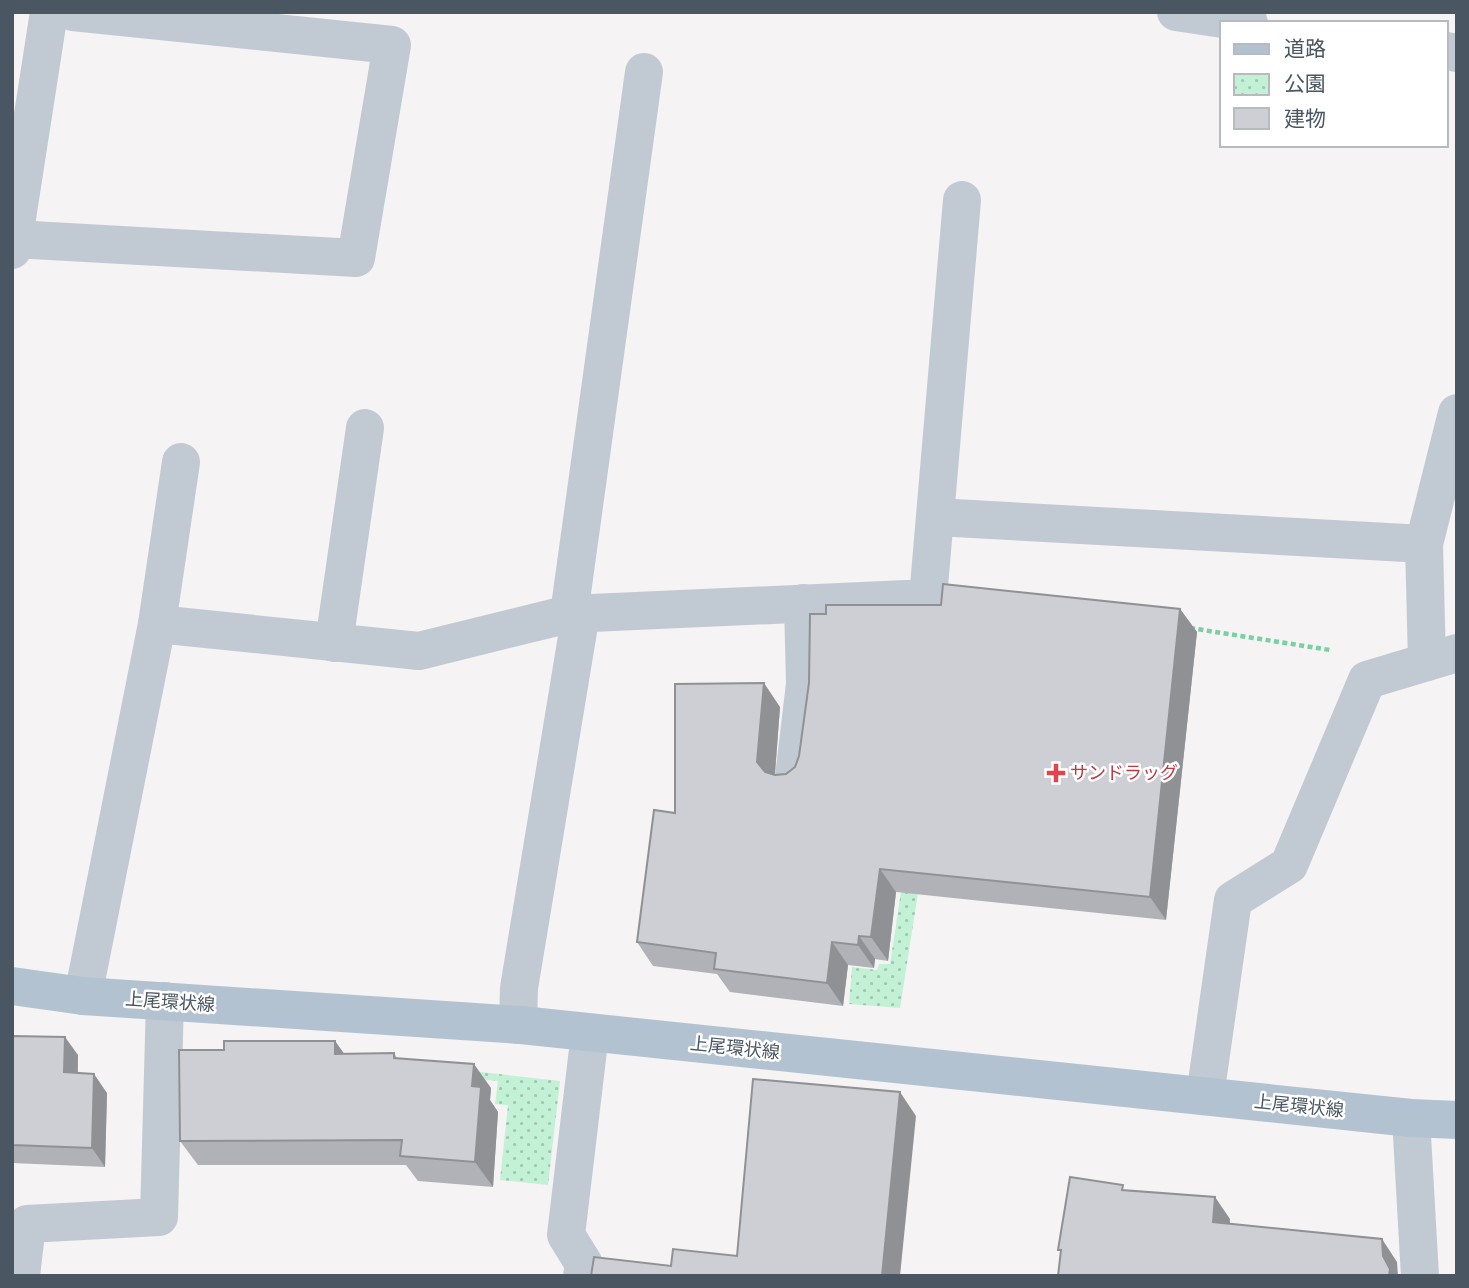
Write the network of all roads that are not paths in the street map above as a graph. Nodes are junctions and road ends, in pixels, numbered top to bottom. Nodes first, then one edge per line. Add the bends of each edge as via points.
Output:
1 (49, 12) edge
2 (73, 12) edge
3 (1176, 12) edge
4 (1236, 21) edge
5 (644, 72) dead end
6 (962, 200) dead end
7 (13, 244) edge
8 (1457, 413) edge
9 (365, 428) dead end
10 (181, 462) dead end
11 (936, 517) junction
12 (1424, 544) junction
13 (803, 603) junction
14 (575, 614) junction
15 (157, 624) junction
16 (334, 643) junction
17 (1442, 658) edge
18 (794, 777) edge
19 (12, 986) edge
20 (82, 996) junction
21 (165, 1001) junction
22 (518, 1025) junction
23 (590, 1032) junction
24 (1205, 1096) junction
25 (1412, 1118) junction
26 (1457, 1120) edge
27 (21, 1276) edge
28 (582, 1276) edge
29 (1419, 1276) edge

1 - 7 street
2 - 7 street via 392,45 356,258
3 - 4 street
5 - 14 street
6 - 11 street
8 - 12 street
9 - 16 street
10 - 15 street
11 - 12 street
11 - 13 street via 929,598
12 - 17 street
13 - 14 street
13 - 18 street via 805,684
14 - 16 street via 419,652
14 - 22 street via 519,988
15 - 16 street
15 - 20 street
17 - 24 street via 1367,680 1289,866 1233,900
19 - 20 main road, 上尾環状線
20 - 21 main road, 上尾環状線
21 - 22 main road, 上尾環状線
21 - 27 street via 159,1217 27,1224
22 - 23 main road, 上尾環状線
23 - 24 main road, 上尾環状線
23 - 28 street via 566,1235 584,1264
24 - 25 main road, 上尾環状線
25 - 26 main road, 上尾環状線
25 - 29 street

